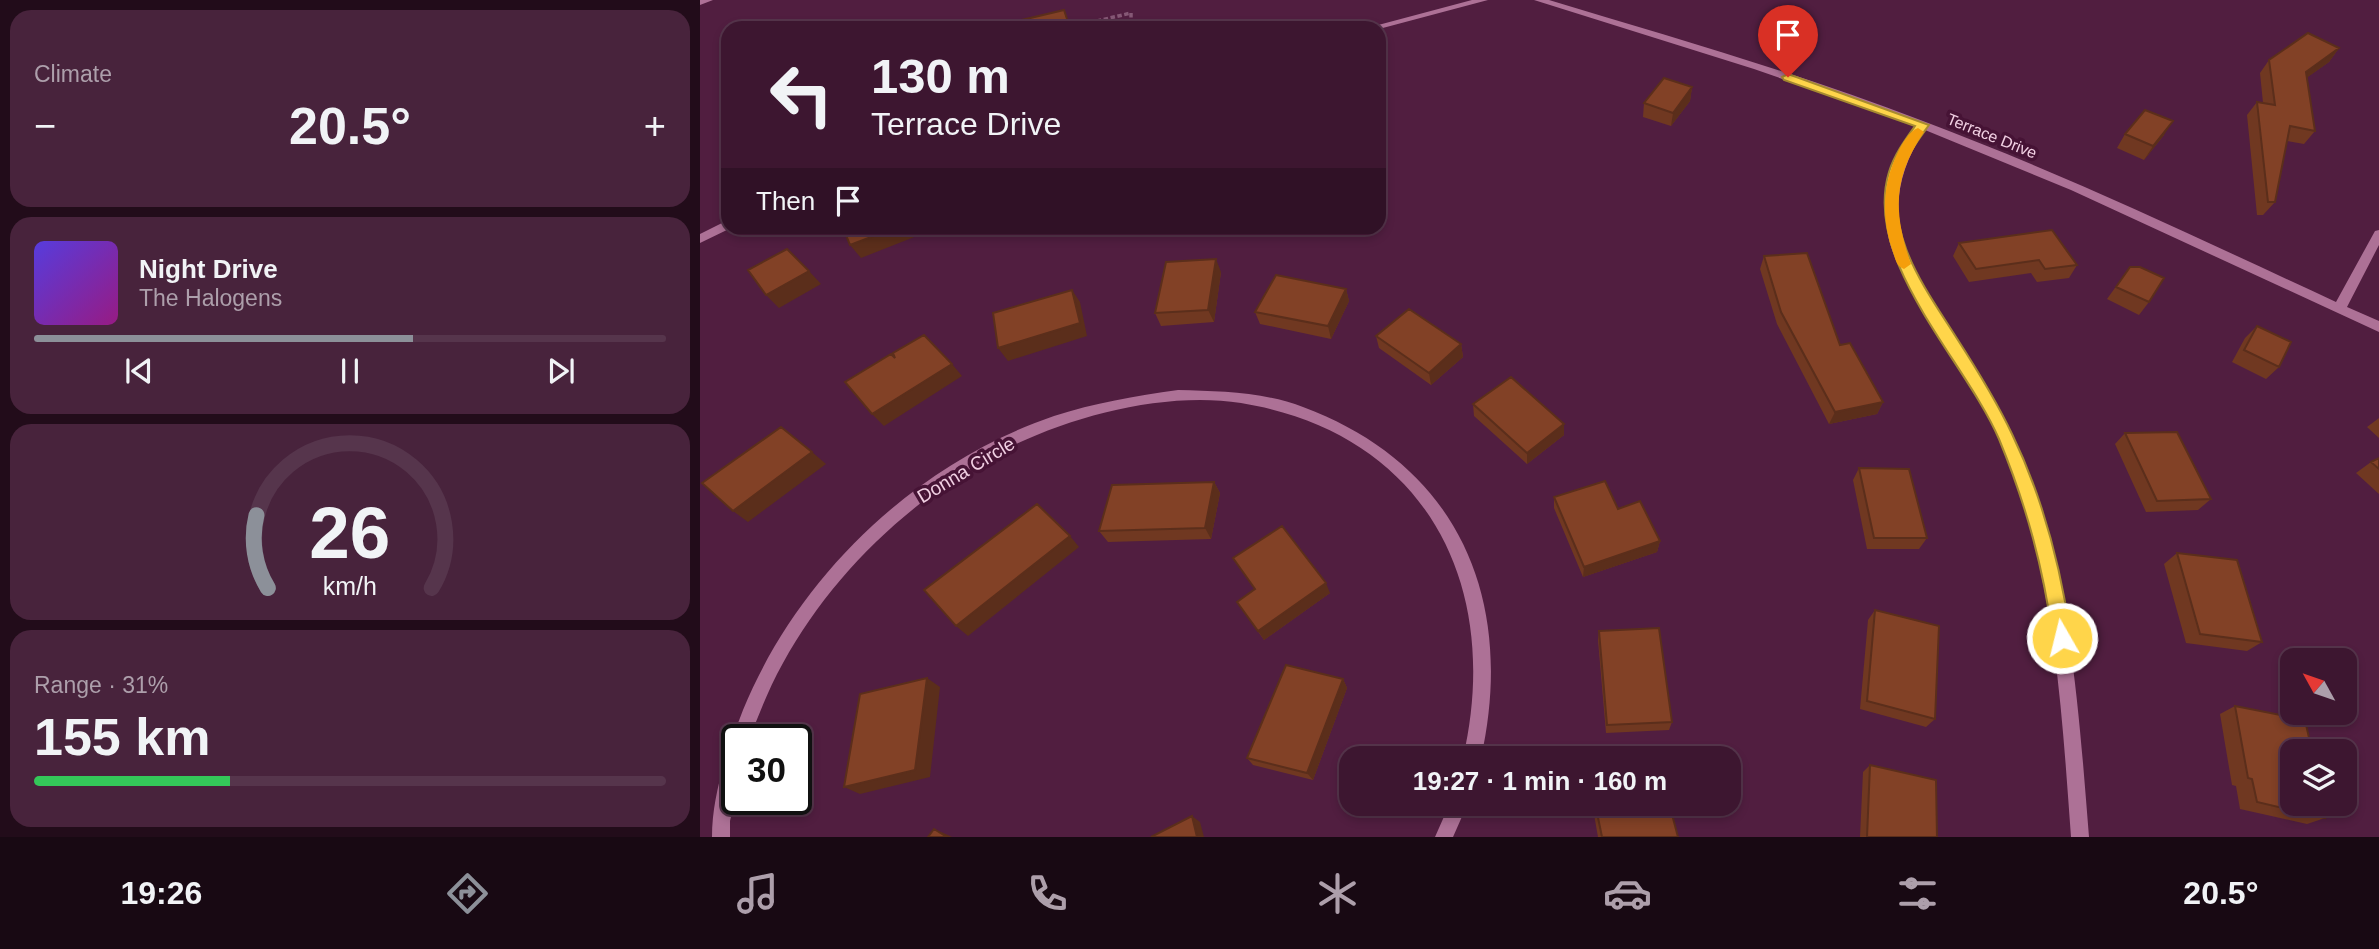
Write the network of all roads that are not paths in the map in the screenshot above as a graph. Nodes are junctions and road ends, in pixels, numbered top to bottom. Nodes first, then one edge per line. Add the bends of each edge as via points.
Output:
1 (708, 0) edge
2 (1483, 0) edge
3 (1539, 0) edge
4 (700, 2) edge
5 (1386, 24) edge
6 (1923, 125) junction
7 (721, 228) edge
8 (2379, 234) edge
9 (700, 239) edge
10 (2339, 309) junction
11 (2379, 327) edge
12 (747, 724) edge
13 (1475, 746) edge
14 (722, 815) edge
15 (1453, 816) edge
16 (721, 837) edge
17 (1444, 837) edge
18 (2080, 837) edge

1 - 4 street
2 - 5 street
3 - 6 street, Terrace Drive via 1746,63
6 - 10 street, Terrace Drive via 2096,197
6 - 18 street via 1895,172 1891,203 1894,236 1906,269 2006,436 2031,501 2053,577
7 - 9 street
8 - 10 street
10 - 11 street, Terrace Drive
12 - 13 street, Donna Circle via 764,681 806,611 867,542 942,480 998,446 1080,413 1128,401 1200,395 1290,407 1335,424 1378,450 1416,484 1444,522 1466,568 1480,622 1483,679
14 - 16 street
15 - 17 street

